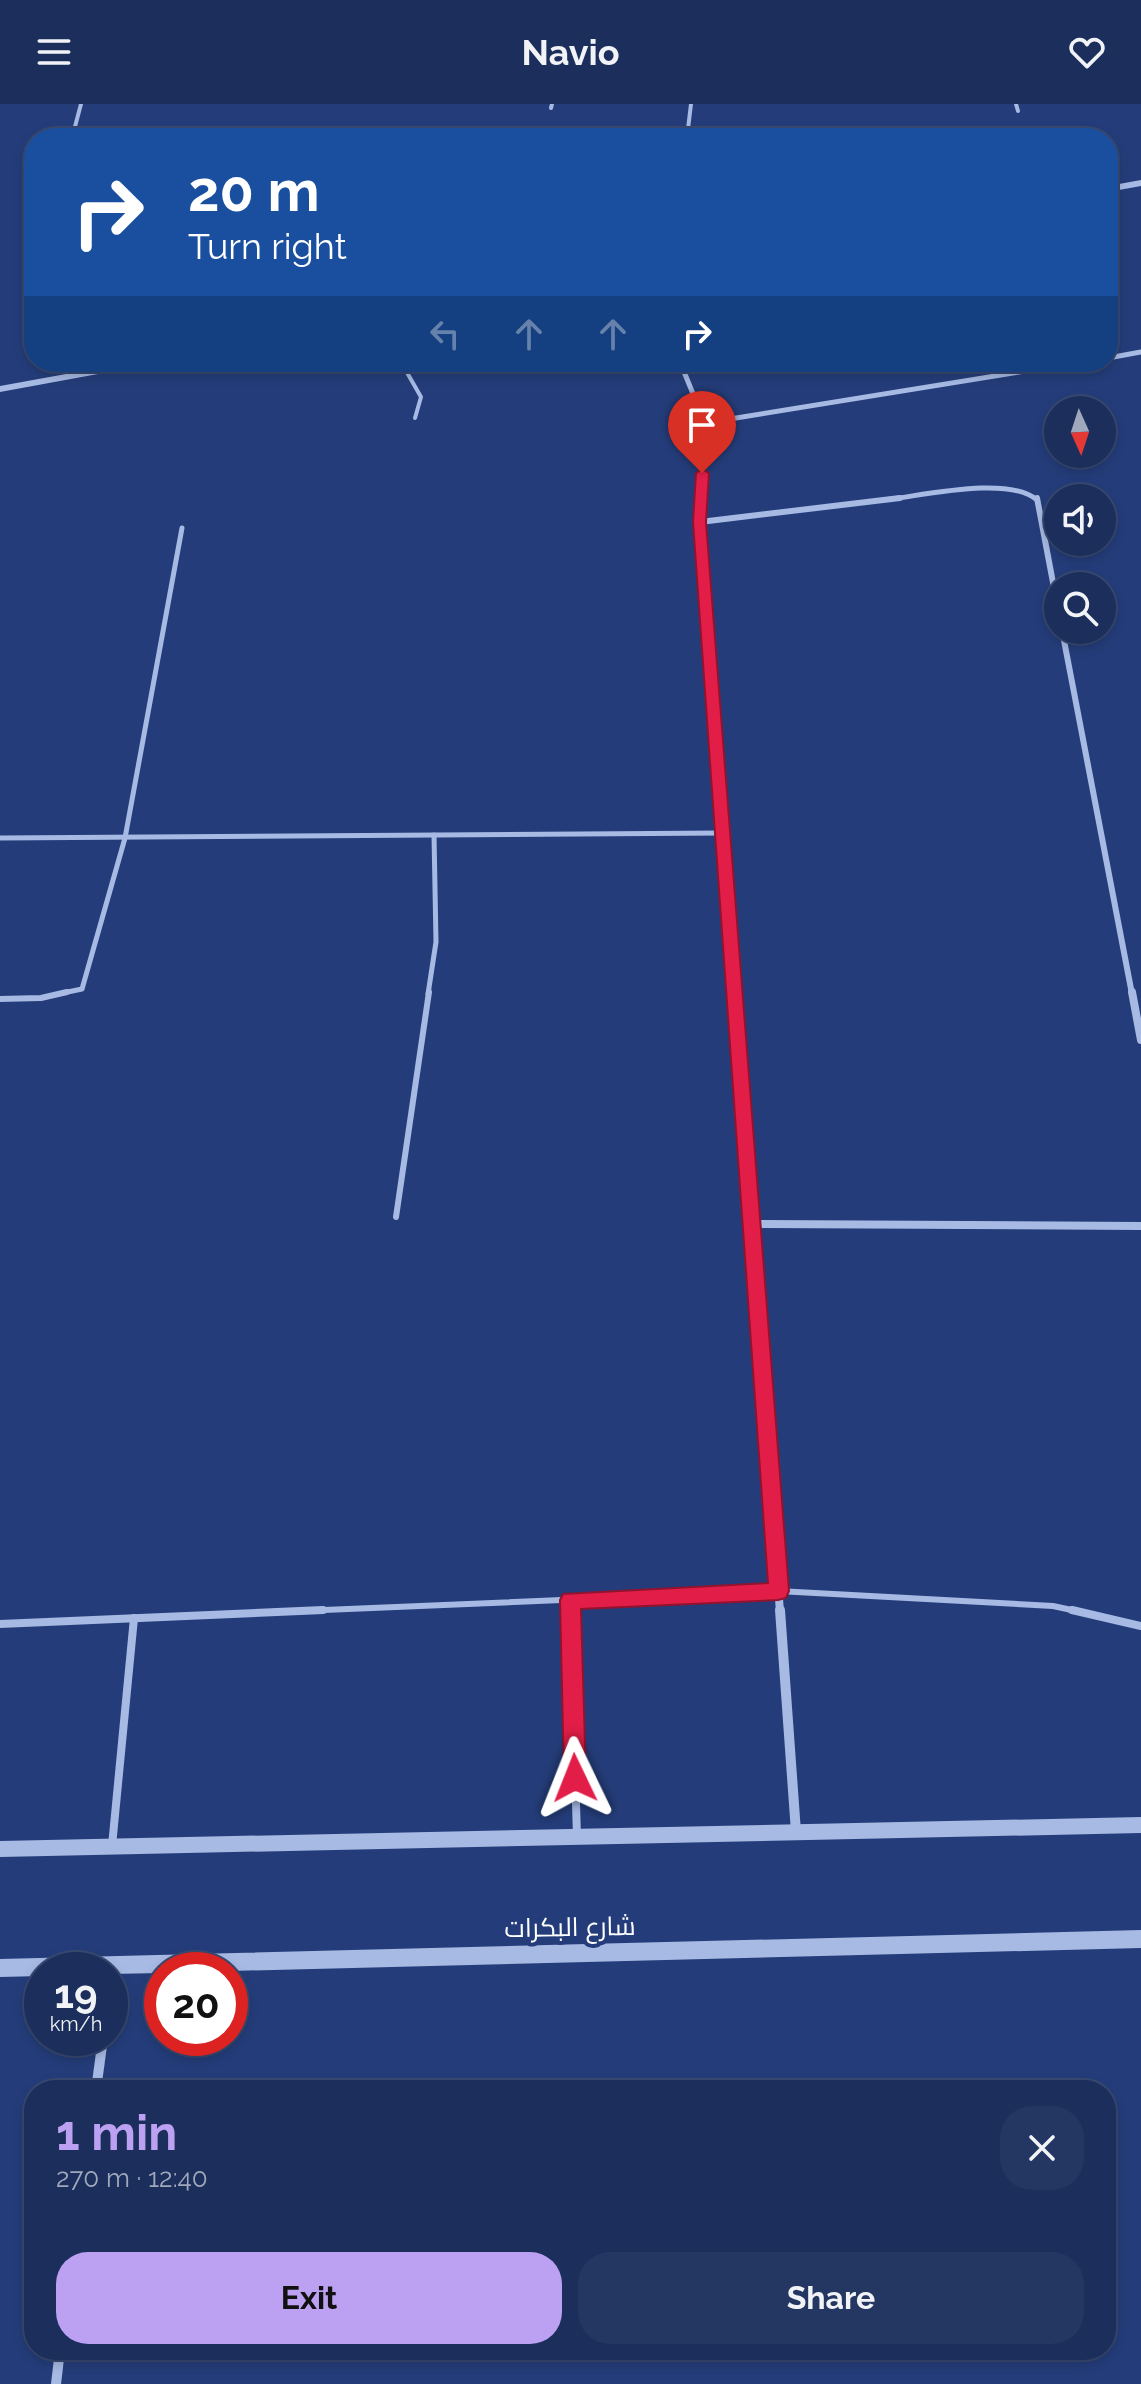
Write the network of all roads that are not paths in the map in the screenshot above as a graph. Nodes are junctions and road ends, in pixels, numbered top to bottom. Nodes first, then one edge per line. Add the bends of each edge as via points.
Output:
1 (81, 104) edge
2 (691, 104) edge
3 (1016, 104) edge
4 (1018, 111) dead end
5 (75, 128) edge
6 (688, 128) edge
7 (1141, 183) edge
8 (1118, 187) edge
9 (1141, 352) edge
10 (1118, 356) edge
11 (93, 372) edge
12 (407, 372) edge
13 (684, 372) edge
14 (1019, 372) edge
15 (0, 389) edge
16 (415, 418) dead end
17 (705, 423) junction
18 (700, 522) junction
19 (182, 528) dead end
20 (1051, 572) edge
21 (1065, 644) edge
22 (722, 833) junction
23 (434, 835) junction
24 (0, 838) edge
25 (125, 838) junction
26 (0, 999) edge
27 (1141, 1040) edge
28 (396, 1217) dead end
29 (752, 1224) junction
30 (1141, 1226) edge
31 (778, 1591) junction
32 (570, 1600) junction
33 (134, 1618) junction
34 (0, 1624) edge
35 (1141, 1626) edge
36 (1141, 1825) edge
37 (796, 1832) junction
38 (577, 1837) junction
39 (112, 1847) junction
40 (0, 1849) edge
41 (1141, 1939) edge
42 (128, 1965) edge
43 (24, 1967) edge
44 (0, 1968) edge
45 (101, 2056) edge
46 (97, 2080) edge
47 (59, 2360) edge
48 (56, 2384) edge

1 - 5 lane
2 - 6 lane
3 - 4 lane
7 - 8 street
9 - 10 street
11 - 15 street
12 - 16 lane via 421,397
13 - 17 street
14 - 17 street
17 - 18 street
18 - 20 street via 986,488 1017,490 1037,498
18 - 22 street
19 - 25 lane
21 - 27 street
22 - 23 lane
22 - 29 street
23 - 25 lane
23 - 28 lane via 436,942
24 - 25 lane
25 - 26 lane via 82,989
29 - 30 street
29 - 31 street
31 - 32 lane
31 - 35 lane via 1053,1606
31 - 37 street
32 - 33 lane
32 - 38 lane
33 - 34 lane
33 - 39 lane
36 - 37 street
37 - 38 street
38 - 39 street
39 - 40 street
41 - 42 street, شارع البكرات
43 - 44 street, شارع البكرات
45 - 46 street
47 - 48 street

